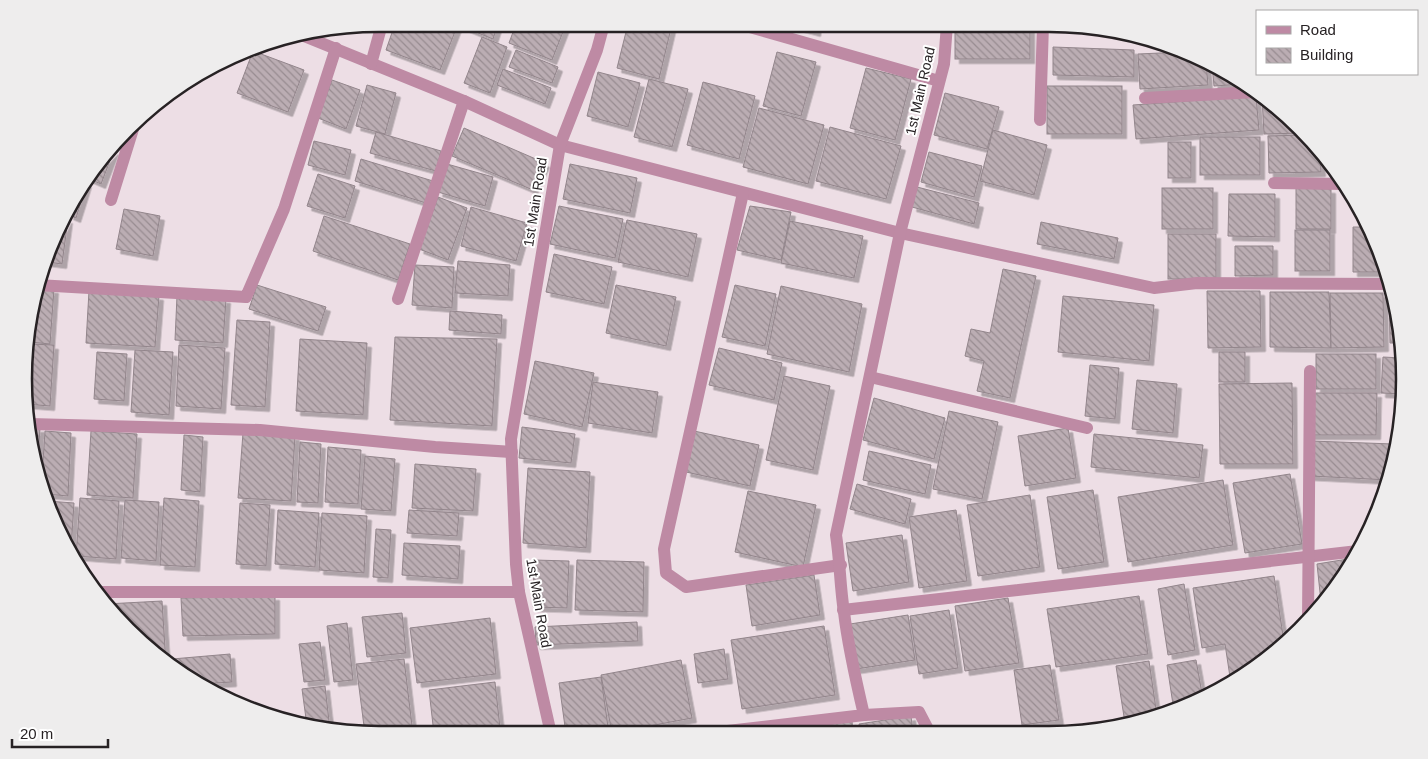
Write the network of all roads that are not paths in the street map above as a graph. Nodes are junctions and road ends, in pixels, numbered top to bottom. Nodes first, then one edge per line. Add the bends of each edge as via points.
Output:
1 (380, 32) edge
2 (602, 32) edge
3 (767, 32) edge
4 (946, 32) edge
5 (1043, 32) edge
6 (312, 39) edge
7 (336, 48) junction
8 (371, 64) junction
9 (940, 81) junction
10 (1243, 93) edge
11 (1146, 98) dead end
12 (464, 101) junction
13 (1040, 120) dead end
14 (130, 138) edge
15 (560, 145) junction
16 (1274, 183) dead end
17 (1335, 184) edge
18 (744, 193) junction
19 (111, 200) dead end
20 (900, 233) junction
21 (1382, 284) edge
22 (45, 285) edge
23 (398, 299) dead end
24 (1310, 372) dead end
25 (870, 377) junction
26 (35, 424) edge
27 (1087, 428) dead end
28 (512, 452) junction
29 (1350, 552) edge
30 (1309, 556) junction
31 (840, 565) junction
32 (105, 592) edge
33 (519, 592) junction
34 (1308, 609) edge
35 (843, 610) junction
36 (864, 715) junction
37 (549, 726) edge
38 (770, 726) edge
39 (926, 726) edge

1 - 8 street
2 - 15 street
3 - 9 street
4 - 9 street, 1st Main Road
5 - 13 street
6 - 7 street
7 - 8 street
7 - 22 street via 284,209 246,297
8 - 12 street
9 - 20 street, 1st Main Road
10 - 11 street
12 - 15 street
12 - 23 street
14 - 19 street
15 - 18 street, 1st Main Road
15 - 28 street, 1st Main Road via 511,439
16 - 17 street
18 - 20 street, 1st Main Road
18 - 31 street via 664,549 666,573 686,587
20 - 21 street via 1154,288 1197,283
20 - 25 street
24 - 30 street
25 - 27 street
25 - 31 street via 836,535
26 - 28 street via 260,430 435,448
28 - 33 street, 1st Main Road
29 - 30 street
30 - 34 street
30 - 35 street
31 - 35 street
32 - 33 street
33 - 37 street, 1st Main Road
35 - 36 street
36 - 38 street
36 - 39 street via 919,712

